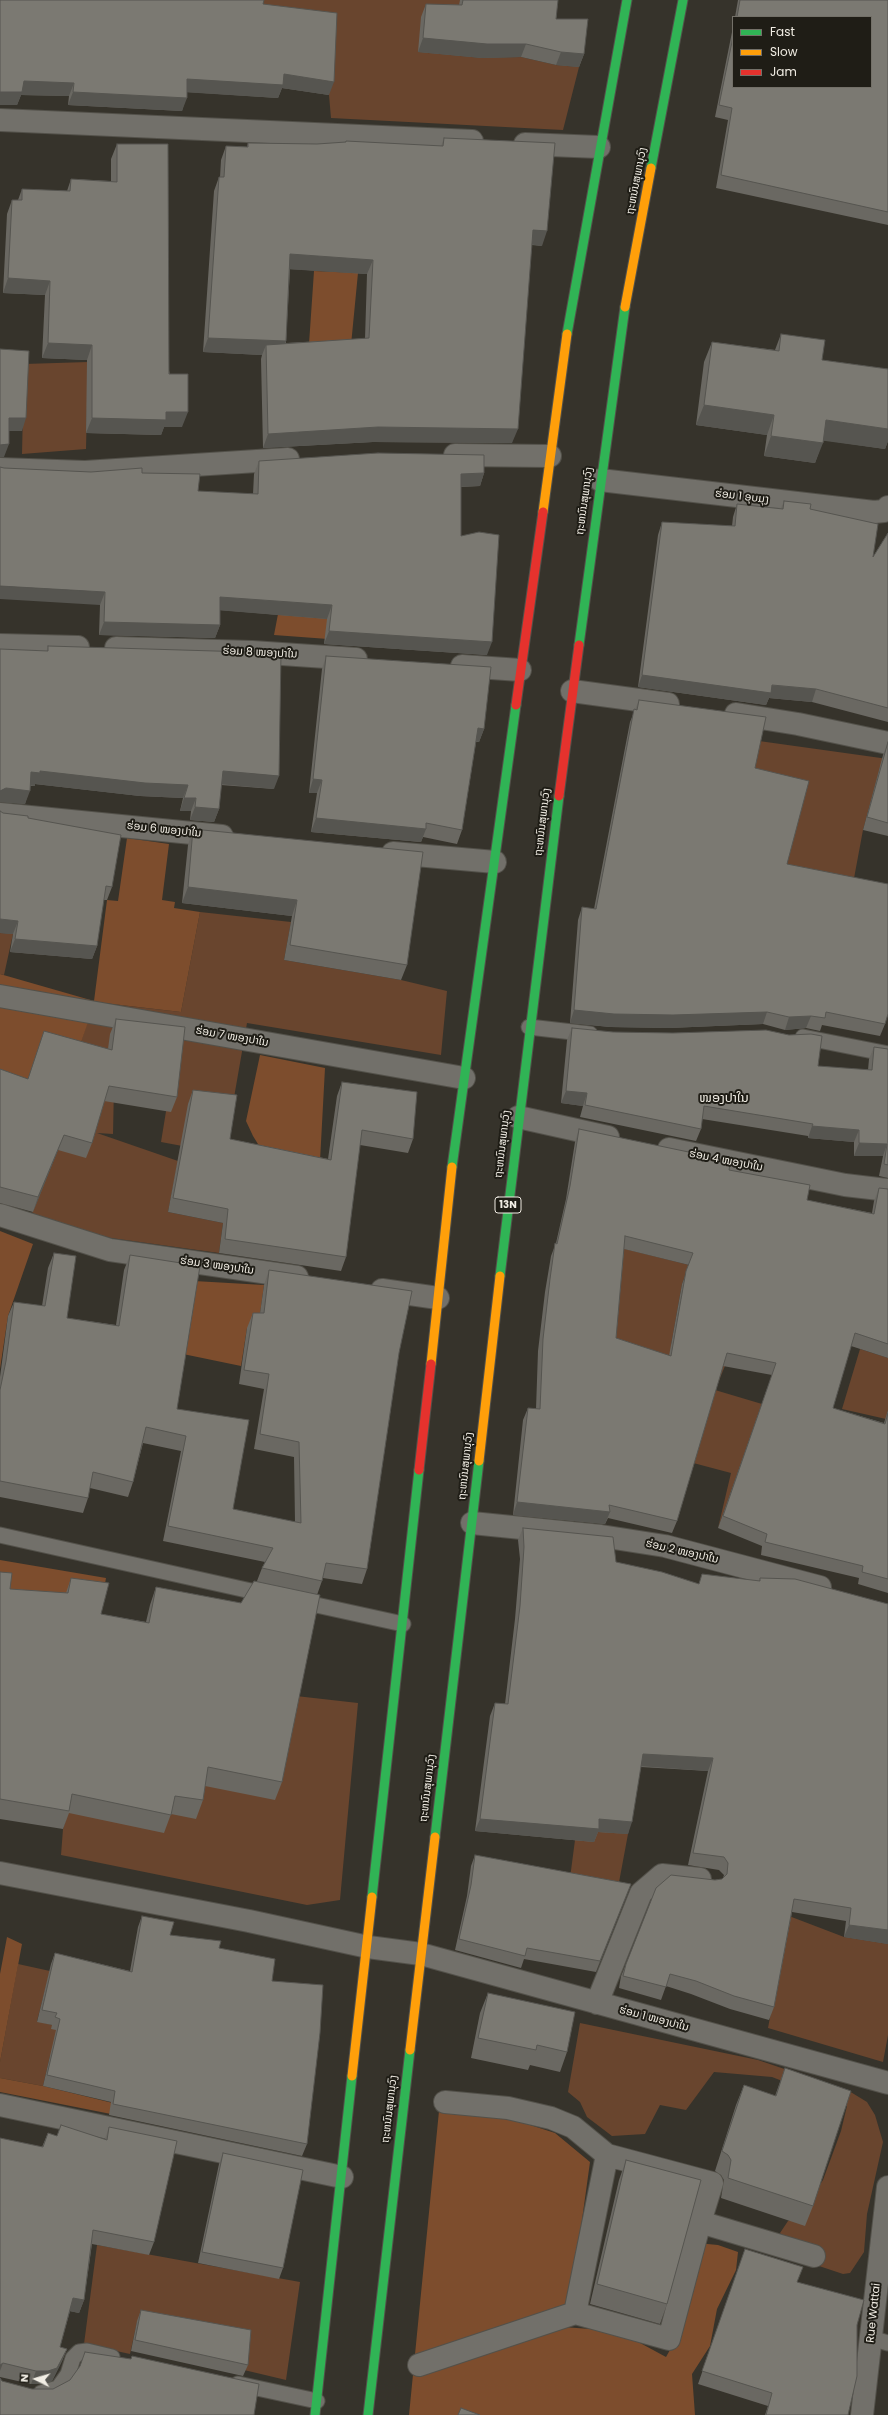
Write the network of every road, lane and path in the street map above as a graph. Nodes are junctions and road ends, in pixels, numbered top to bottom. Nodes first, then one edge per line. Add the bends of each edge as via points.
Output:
1 (627, 0) edge
2 (683, 0) edge
3 (0, 120) edge
4 (599, 147) junction
5 (435, 455) edge
6 (550, 456) junction
7 (311, 458) edge
8 (0, 469) edge
9 (600, 480) junction
10 (886, 509) edge
11 (0, 645) edge
12 (378, 660) edge
13 (442, 665) edge
14 (520, 670) junction
15 (572, 691) junction
16 (689, 707) edge
17 (713, 710) edge
18 (888, 743) edge
19 (0, 814) edge
20 (243, 838) edge
21 (369, 850) edge
22 (495, 862) junction
23 (0, 996) edge
24 (529, 1027) junction
25 (608, 1036) edge
26 (792, 1038) edge
27 (888, 1054) edge
28 (464, 1078) junction
29 (518, 1117) junction
30 (888, 1190) edge
31 (0, 1215) edge
32 (314, 1280) edge
33 (361, 1287) edge
34 (438, 1298) junction
35 (472, 1523) junction
36 (0, 1535) edge
37 (843, 1593) edge
38 (403, 1624) junction
39 (0, 1873) edge
40 (712, 1880) edge
41 (368, 1947) junction
42 (421, 1954) junction
43 (597, 2003) junction
44 (888, 2083) edge
45 (445, 2102) dead end
46 (0, 2105) edge
47 (607, 2155) junction
48 (342, 2177) junction
49 (888, 2187) edge
50 (700, 2222) junction
51 (814, 2256) dead end
52 (575, 2313) junction
53 (880, 2341) edge
54 (124, 2360) edge
55 (419, 2365) dead end
56 (224, 2381) edge
57 (23, 2391) edge
58 (316, 2408) edge
59 (368, 2415) edge
60 (862, 2415) edge

1 - 4 highway
2 - 9 highway, ຖະຫນົນສຸພານຸວົງ / 13N via 625,308
3 - 4 street
4 - 6 highway via 572,301
5 - 6 street
6 - 14 highway
7 - 8 street via 85,472
9 - 10 street, ຮ່ອມ 1 ອຸບມຸງ via 874,512
9 - 15 highway, ຖະຫນົນສຸພານຸວົງ / 13N
11 - 12 street, ຮ່ອມ 8 ໜອງປາໃນ via 252,652
13 - 14 street
14 - 22 highway
15 - 16 street
15 - 24 highway, ຖະຫນົນສຸພານຸວົງ / 13N
17 - 18 street via 767,718
19 - 20 street, ຮ່ອມ 6 ໜອງປາໃນ
21 - 22 street
22 - 28 highway
23 - 28 street, ຮ່ອມ 7 ໜອງປາໃນ
24 - 25 lane
24 - 29 highway, ຖະຫນົນສຸພານຸວົງ / 13N
26 - 27 lane via 807,1037
28 - 34 highway
29 - 30 street, ຮ່ອມ 4 ໜອງປາໃນ via 845,1185
29 - 35 highway, ຖະຫນົນສຸພານຸວົງ / 13N
31 - 32 street, ຮ່ອມ 3 ໜອງປາໃນ via 110,1250
33 - 34 street
34 - 38 highway
35 - 37 street, ຮ່ອມ 2 ໜອງປາໃນ via 601,1536 665,1546
35 - 42 highway, ຖະຫນົນສຸພານຸວົງ / 13N
36 - 38 lane
38 - 41 highway
39 - 41 street, ຮ່ອມ 1 ໜອງປາໃນ via 249,1920
40 - 43 street via 662,1875 640,1893
41 - 42 street, ຮ່ອມ 1 ໜອງປາໃນ
41 - 48 highway
42 - 43 street, ຮ່ອມ 1 ໜອງປາໃນ
42 - 59 highway, ຖະຫນົນສຸພານຸວົງ / 13N
43 - 44 street, ຮ່ອມ 1 ໜອງປາໃນ
45 - 47 street via 508,2108 551,2118 573,2126
46 - 48 street
47 - 50 street via 712,2182
47 - 52 street
48 - 58 highway
49 - 53 street, Rue Wattai
50 - 51 street
50 - 52 street via 669,2339
52 - 55 street
53 - 60 street, Rue Wattai
54 - 57 lane via 86,2351 78,2352 58,2388 45,2393
56 - 58 lane

